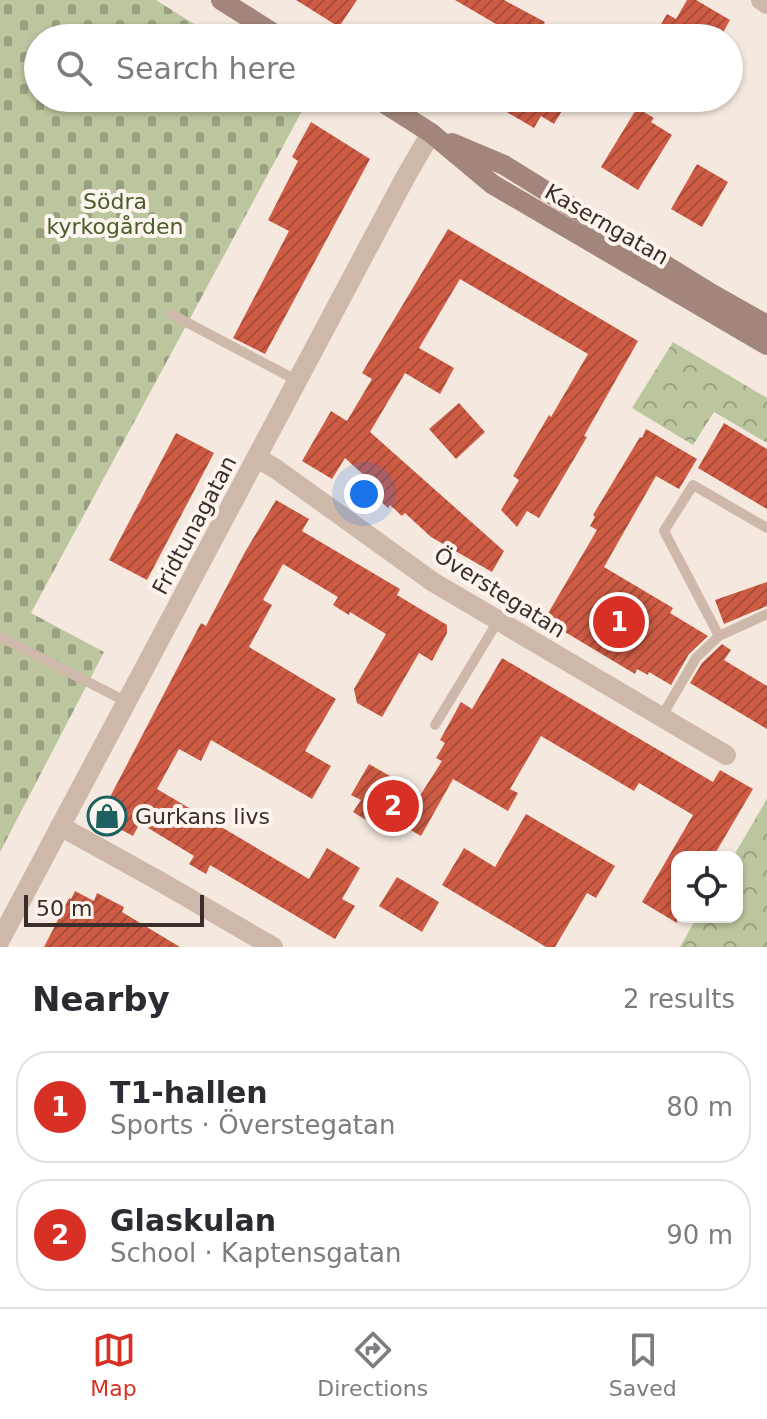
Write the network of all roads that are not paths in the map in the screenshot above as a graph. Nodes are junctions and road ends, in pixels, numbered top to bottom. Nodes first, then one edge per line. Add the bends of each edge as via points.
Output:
1 (221, 0) edge
2 (761, 0) edge
3 (767, 4) edge
4 (259, 24) edge
5 (398, 112) edge
6 (431, 133) junction
7 (171, 314) dead end
8 (767, 325) edge
9 (767, 345) edge
10 (298, 381) junction
11 (257, 458) junction
12 (767, 528) edge
13 (767, 614) edge
14 (498, 621) junction
15 (719, 636) junction
16 (0, 637) edge
17 (127, 702) junction
18 (662, 716) junction
19 (435, 725) dead end
20 (726, 755) dead end
21 (60, 826) junction
22 (0, 940) edge
23 (273, 947) edge

1 - 4 main road
2 - 3 street
5 - 6 main road, Kaserngatan
6 - 8 main road, Kaserngatan via 504,165
6 - 9 main road, Kaserngatan via 492,184
6 - 10 street, Fridtunagatan
7 - 10 lane
10 - 11 street, Fridtunagatan
11 - 14 street, Överstegatan via 433,582
11 - 17 street, Fridtunagatan
12 - 15 lane via 693,485 664,531
13 - 15 lane
14 - 18 street, Överstegatan
14 - 19 lane
15 - 18 lane via 696,658
16 - 17 lane
17 - 21 street, Fridtunagatan
18 - 20 street, Överstegatan
21 - 22 street, Fridtunagatan
21 - 23 street

